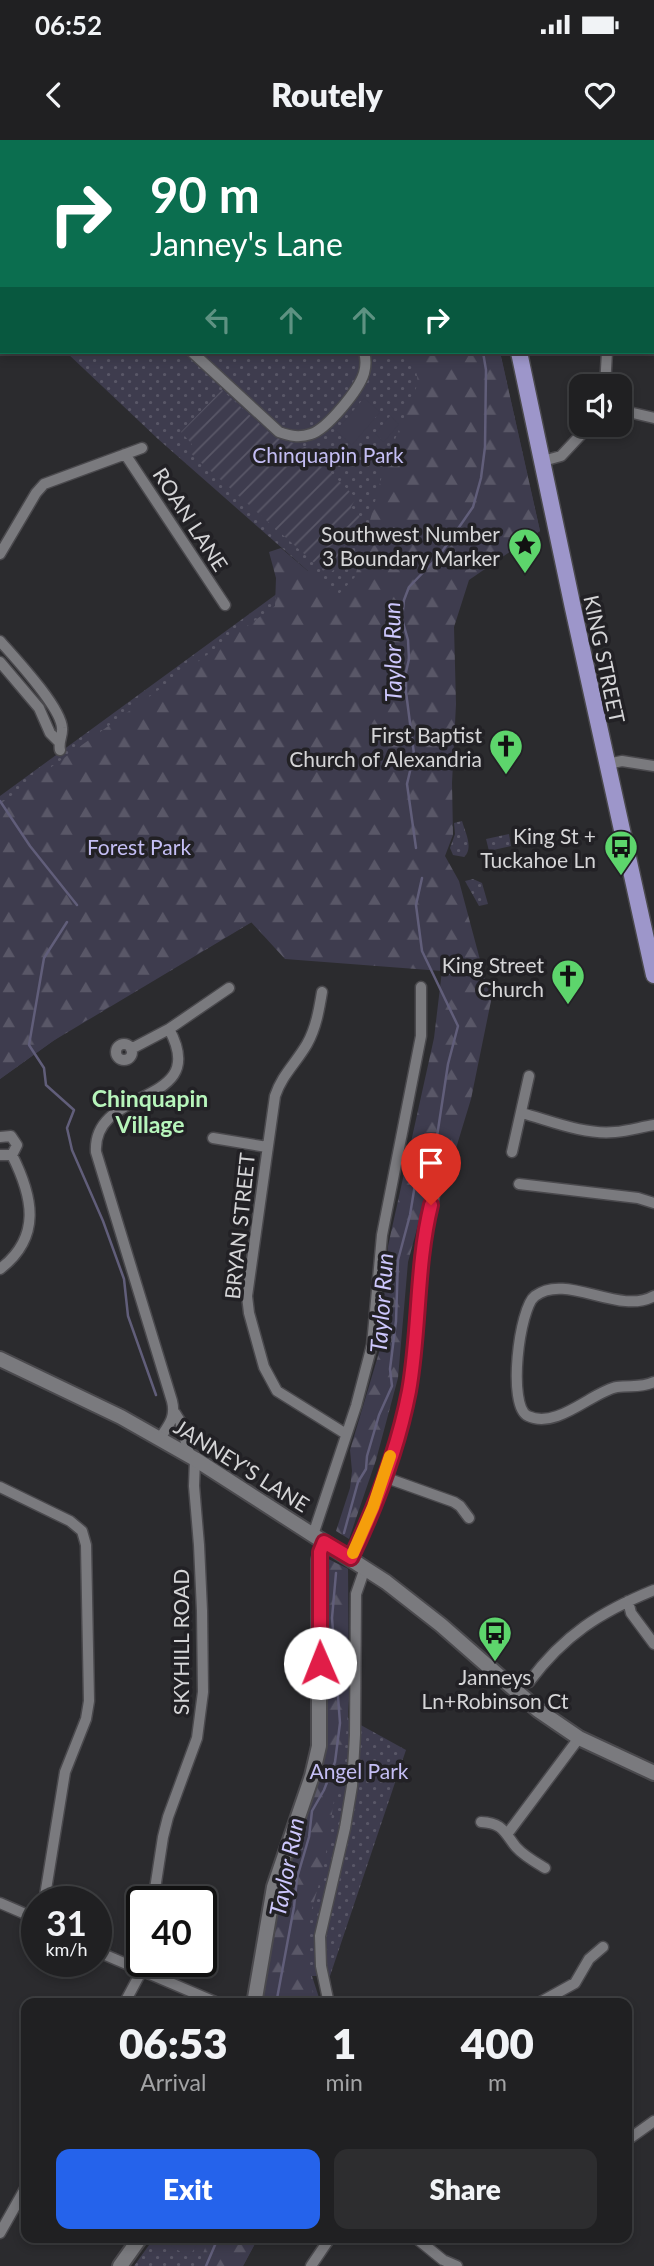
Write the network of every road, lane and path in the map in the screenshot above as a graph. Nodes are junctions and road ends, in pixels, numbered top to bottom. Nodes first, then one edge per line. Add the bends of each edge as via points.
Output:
1 (194, 354) edge
2 (364, 354) edge
3 (519, 354) edge
4 (607, 354) edge
5 (606, 374) edge
6 (632, 413) edge
7 (654, 418) edge
8 (579, 437) edge
9 (142, 448) dead end
10 (125, 454) junction
11 (543, 461) junction
12 (0, 554) edge
13 (225, 606) dead end
14 (0, 640) edge
15 (0, 662) edge
16 (607, 764) junction
17 (654, 766) edge
18 (651, 950) edge
19 (654, 975) edge
20 (421, 987) dead end
21 (229, 988) dead end
22 (322, 992) dead end
23 (169, 1029) junction
24 (131, 1049) dead end
25 (529, 1076) dead end
26 (522, 1113) junction
27 (654, 1125) edge
28 (0, 1137) edge
29 (213, 1138) dead end
30 (267, 1147) junction
31 (512, 1152) dead end
32 (0, 1155) edge
33 (12, 1155) junction
34 (519, 1184) dead end
35 (436, 1186) dead end
36 (654, 1203) edge
37 (0, 1269) edge
38 (654, 1296) edge
39 (0, 1359) edge
40 (654, 1382) edge
41 (175, 1413) junction
42 (346, 1434) junction
43 (160, 1438) junction
44 (192, 1458) junction
45 (384, 1477) junction
46 (0, 1487) edge
47 (469, 1518) dead end
48 (318, 1538) junction
49 (351, 1558) junction
50 (365, 1568) junction
51 (654, 1590) edge
52 (628, 1601) junction
53 (654, 1644) edge
54 (528, 1682) dead end
55 (579, 1738) junction
56 (654, 1773) edge
57 (481, 1822) dead end
58 (508, 1833) junction
59 (545, 1868) dead end
60 (47, 1886) edge
61 (155, 1886) edge
62 (0, 1903) edge
63 (21, 1912) edge
64 (603, 1947) dead end
65 (138, 1977) edge
66 (165, 1977) edge
67 (127, 1998) edge
68 (208, 1998) edge
69 (255, 1998) edge
70 (328, 1998) edge
71 (548, 1998) edge
72 (654, 2121) edge
73 (632, 2137) edge
74 (21, 2196) edge
75 (0, 2232) edge
76 (136, 2243) edge
77 (327, 2243) edge
78 (421, 2243) edge
79 (440, 2263) edge
80 (120, 2266) edge
81 (312, 2266) edge
82 (457, 2266) edge

1 - 2 street via 279,432 291,436 313,434 322,428 365,373
3 - 11 main road, KING STREET
4 - 5 street
6 - 7 street
8 - 11 street via 561,456
9 - 10 street
10 - 12 street via 44,484
10 - 13 street, ROAN LANE
11 - 16 main road, KING STREET
14 - 15 street via 58,715 62,729 59,745 39,708
16 - 17 street via 622,761
16 - 18 main road, KING STREET
18 - 19 main road, KING STREET
20 - 42 street via 421,1036 382,1235 372,1345
21 - 23 street
22 - 30 street, BRYAN STREET via 307,1043 278,1087
23 - 24 street
23 - 41 street, SKYHILL ROAD via 179,1054 173,1074 164,1086 105,1120 95,1141
25 - 26 street
26 - 27 street via 597,1131
26 - 31 street
28 - 33 street via 14,1139
29 - 30 street
30 - 42 street, BRYAN STREET via 247,1296 249,1313 264,1367 277,1391
32 - 33 street
33 - 37 street via 31,1215 23,1243
34 - 36 street
35 - 45 street via 420,1265 409,1390
38 - 40 street via 633,1303 579,1290 536,1295 526,1308 516,1384 521,1410 539,1419 577,1408 617,1387
39 - 43 main road, JANNEY'S LANE
41 - 43 street
41 - 44 street, SKYHILL ROAD
42 - 48 street
43 - 44 main road, JANNEY'S LANE
44 - 48 main road, JANNEY'S LANE
44 - 61 street, SKYHILL ROAD via 200,1545 203,1692 197,1738 168,1817
45 - 47 street via 447,1498
45 - 49 street
46 - 60 street via 70,1521 82,1531 86,1545 89,1701 65,1772
48 - 49 main road, JANNEY'S LANE
48 - 69 main road via 319,1746 274,1887
49 - 50 main road, JANNEY'S LANE
50 - 55 main road, JANNEY'S LANE via 442,1625 538,1710
50 - 70 street via 355,1594 352,1786 320,1936
51 - 52 street
52 - 53 street via 631,1613
52 - 54 street via 575,1632
55 - 56 main road, JANNEY'S LANE
55 - 58 street
57 - 58 street via 492,1822
58 - 59 street via 516,1847
62 - 63 street
64 - 71 street via 589,1959 575,1983
65 - 67 street
66 - 68 street
72 - 73 street
74 - 75 street
76 - 80 main road
77 - 81 street
78 - 79 street
79 - 82 street

